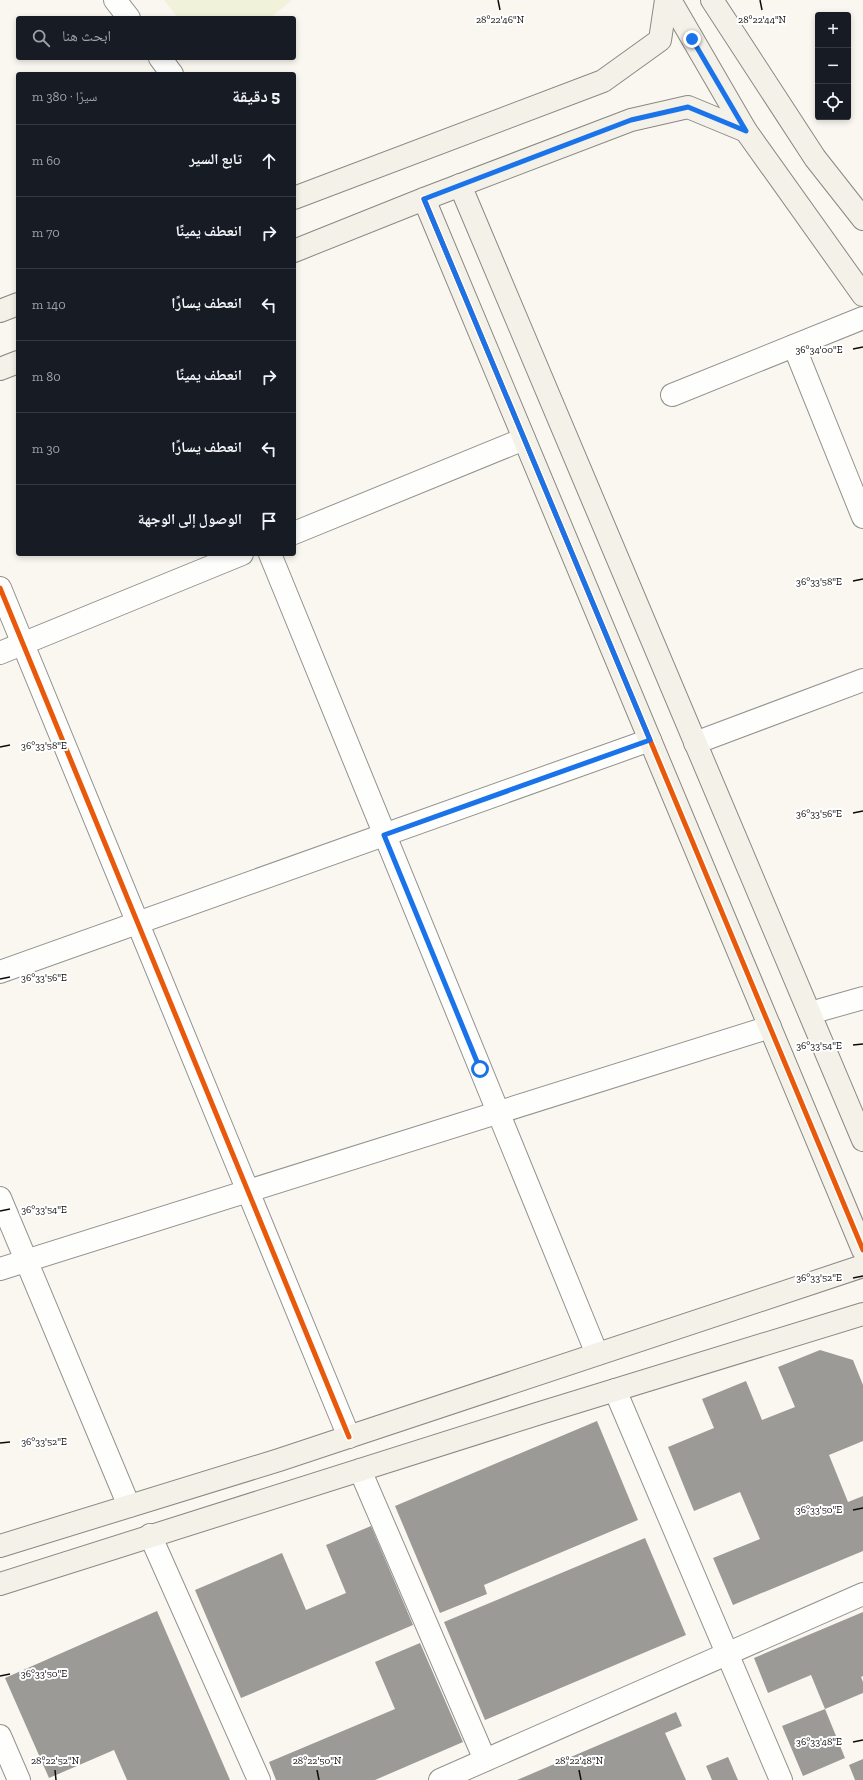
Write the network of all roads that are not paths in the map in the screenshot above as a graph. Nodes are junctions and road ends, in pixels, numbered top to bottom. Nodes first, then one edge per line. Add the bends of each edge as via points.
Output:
1 (115, 0) edge
2 (666, 0) edge
3 (670, 0) edge
4 (712, 0) edge
5 (127, 16) edge
6 (162, 60) edge
7 (170, 72) edge
8 (746, 131) junction
9 (460, 185) junction
10 (296, 197) edge
11 (424, 199) junction
12 (863, 219) edge
13 (296, 250) edge
14 (863, 294) edge
15 (16, 305) edge
16 (0, 311) edge
17 (863, 318) edge
18 (794, 346) junction
19 (16, 363) edge
20 (0, 369) edge
21 (672, 395) dead end
22 (524, 439) junction
23 (863, 517) edge
24 (296, 532) edge
25 (237, 556) edge
26 (271, 556) edge
27 (0, 588) edge
28 (23, 643) junction
29 (0, 653) edge
30 (863, 680) edge
31 (650, 740) junction
32 (695, 743) junction
33 (384, 835) junction
34 (138, 923) junction
35 (0, 972) edge
36 (863, 998) edge
37 (810, 1013) junction
38 (770, 1027) junction
39 (498, 1113) junction
40 (863, 1140) edge
41 (248, 1192) junction
42 (0, 1198) edge
43 (863, 1250) edge
44 (26, 1261) junction
45 (863, 1266) edge
46 (0, 1269) edge
47 (863, 1314) edge
48 (597, 1354) junction
49 (615, 1390) junction
50 (349, 1437) junction
51 (360, 1470) junction
52 (129, 1506) junction
53 (150, 1535) junction
54 (0, 1546) edge
55 (0, 1584) edge
56 (863, 1594) edge
57 (727, 1654) junction
58 (0, 1736) edge
59 (485, 1760) junction
60 (19, 1780) edge
61 (259, 1780) edge
62 (440, 1780) edge
63 (781, 1780) edge

1 - 5 street
2 - 10 street via 660,40 603,81
3 - 8 street
4 - 12 street via 815,158
6 - 7 street
8 - 9 street via 688,107 631,120
8 - 14 street
9 - 11 street
9 - 32 street
11 - 13 street
11 - 22 street
15 - 16 street
17 - 18 street
18 - 21 street
18 - 23 street
19 - 20 street
22 - 24 street
22 - 31 street
25 - 28 street
26 - 33 street
27 - 28 street
28 - 29 street
28 - 34 street
30 - 32 street
31 - 33 street
31 - 38 street
32 - 37 street
33 - 34 street
33 - 39 street
34 - 35 street
34 - 41 street
36 - 37 street
37 - 40 street
38 - 39 street
38 - 43 street
39 - 41 street
39 - 48 street
41 - 44 street
41 - 50 street
42 - 44 street
44 - 46 street
44 - 52 street
45 - 48 street
47 - 49 street
48 - 50 street
49 - 51 street
49 - 57 street
50 - 52 street
51 - 53 street
51 - 59 street
52 - 54 street
53 - 55 street
53 - 61 street
56 - 57 street
57 - 59 street
57 - 63 street
58 - 60 street
59 - 62 street

